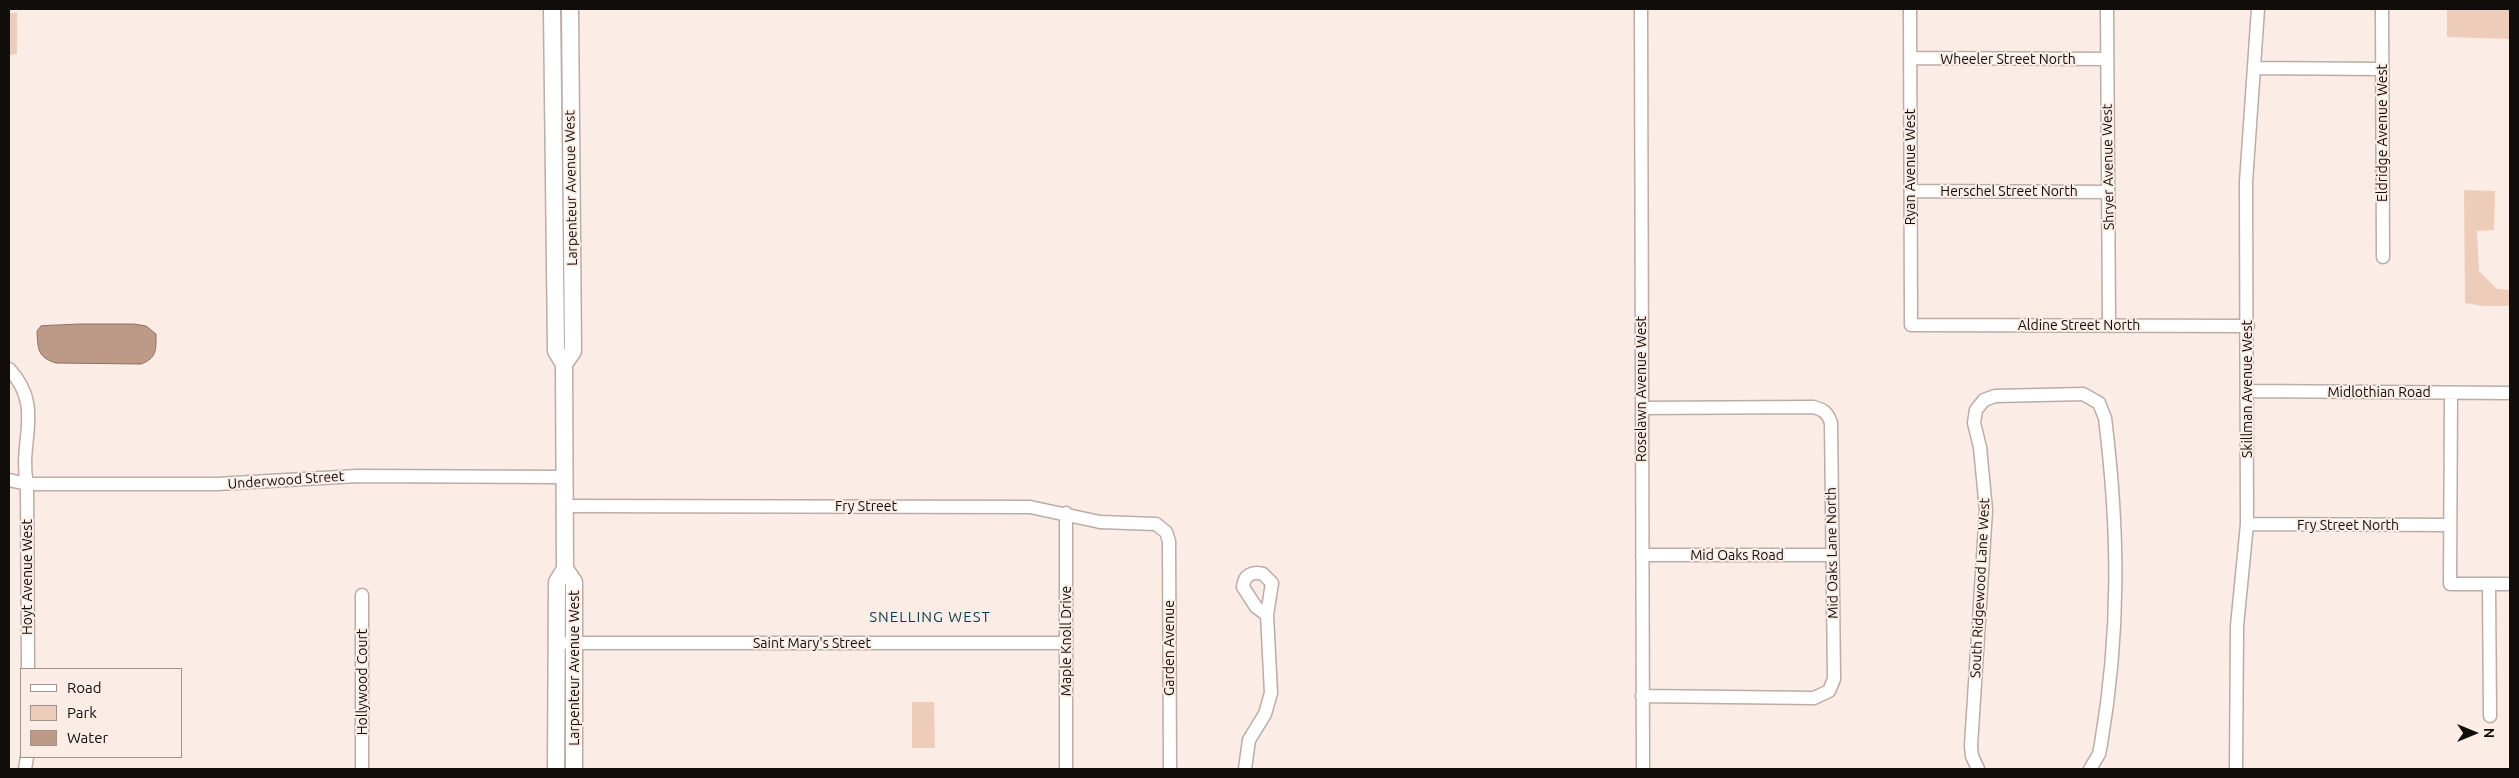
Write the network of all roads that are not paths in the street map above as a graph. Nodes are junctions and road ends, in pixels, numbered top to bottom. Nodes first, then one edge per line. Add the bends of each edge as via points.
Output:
1 (552, 9) edge
2 (570, 9) edge
3 (1641, 9) edge
4 (1910, 9) edge
5 (2107, 9) edge
6 (2258, 9) edge
7 (2382, 9) edge
8 (1910, 58) junction
9 (2107, 59) junction
10 (2254, 68) junction
11 (2382, 69) junction
12 (552, 90) junction
13 (570, 90) junction
14 (1910, 191) junction
15 (2108, 192) junction
16 (2383, 257) dead end
17 (1911, 325) joint
18 (2109, 325) junction
19 (2248, 326) junction
20 (564, 364) junction
21 (9, 369) edge
22 (2247, 391) junction
23 (2451, 393) junction
24 (2510, 393) edge
25 (1642, 408) junction
26 (564, 477) junction
27 (9, 480) edge
28 (27, 484) junction
29 (565, 506) junction
30 (1066, 513) junction
31 (2248, 524) junction
32 (2449, 525) junction
33 (1163, 528) joint
34 (1642, 555) junction
35 (1832, 555) junction
36 (565, 569) junction
37 (2489, 584) junction
38 (2510, 584) edge
39 (362, 595) dead end
40 (1267, 615) dead end
41 (557, 643) junction
42 (574, 643) junction
43 (1066, 643) junction
44 (28, 668) edge
45 (1642, 696) junction
46 (2490, 716) dead end
47 (362, 769) edge
48 (556, 769) edge
49 (574, 769) edge
50 (1066, 769) edge
51 (1170, 769) edge
52 (1245, 769) edge
53 (1643, 769) edge
54 (1978, 769) edge
55 (2090, 769) edge
56 (2236, 769) edge

1 - 12 main road, Larpenteur Avenue West
2 - 13 main road, Larpenteur Avenue West
3 - 25 street, Roselawn Avenue West
4 - 8 street, Ryan Avenue West
5 - 9 street, Shryer Avenue West
6 - 10 street, Skillman Avenue West
7 - 11 street, Eldridge Avenue West
8 - 9 street, Wheeler Street North
8 - 14 street, Ryan Avenue West
9 - 15 street, Shryer Avenue West
10 - 11 street
10 - 19 street, Skillman Avenue West via 2246,182
11 - 16 street, Eldridge Avenue West
12 - 13 main road
12 - 20 main road, Larpenteur Avenue West via 556,351
13 - 20 main road, Larpenteur Avenue West via 573,351
14 - 15 street, Herschel Street North
14 - 17 street, Ryan Avenue West
15 - 18 street, Shryer Avenue West
17 - 18 street, Aldine Street North
18 - 19 street, Aldine Street North
19 - 22 street, Skillman Avenue West
20 - 26 main road, Larpenteur Avenue West
21 - 28 street, Hoyt Avenue West via 21,385 29,410 24,468
22 - 23 street, Midlothian Road
22 - 31 street, Skillman Avenue West
23 - 24 street, Midlothian Road
23 - 32 street
25 - 34 street, Roselawn Avenue West
25 - 35 street, Mid Oaks Lane North via 1823,409 1831,423
26 - 28 street, Underwood Street via 357,476 217,484
26 - 29 main road, Larpenteur Avenue West
27 - 28 street, Underwood Street
28 - 44 street, Hoyt Avenue West
29 - 30 street, Fry Street via 1007,506
29 - 36 main road, Larpenteur Avenue West
30 - 33 street, Fry Street via 1100,522 1156,524
30 - 43 street, Maple Knoll Drive
31 - 32 street, Fry Street North
31 - 56 street, Skillman Avenue West via 2237,626
32 - 37 street via 2450,584
33 - 51 street, Garden Avenue via 1168,541
34 - 35 street, Mid Oaks Road
34 - 45 street, Roselawn Avenue West
35 - 45 street, Mid Oaks Lane North via 1834,679 1824,695 1814,698
36 - 41 main road, Larpenteur Avenue West via 557,582
36 - 42 main road, Larpenteur Avenue West via 574,582
37 - 38 street
37 - 46 street
39 - 47 street, Hollywood Court
40 - 52 street via 1271,693 1265,714 1249,740
41 - 42 street, Saint Mary's Street
41 - 48 main road, Larpenteur Avenue West
42 - 43 street, Saint Mary's Street
42 - 49 main road, Larpenteur Avenue West
43 - 50 street, Maple Knoll Drive
45 - 53 street, Roselawn Avenue West
54 - 55 street, South Ridgewood Lane West via 1971,746 1986,510 1974,416 1979,404 1990,397 2064,394 2089,396 2102,407 2106,418 2114,499 2114,660 2099,754

